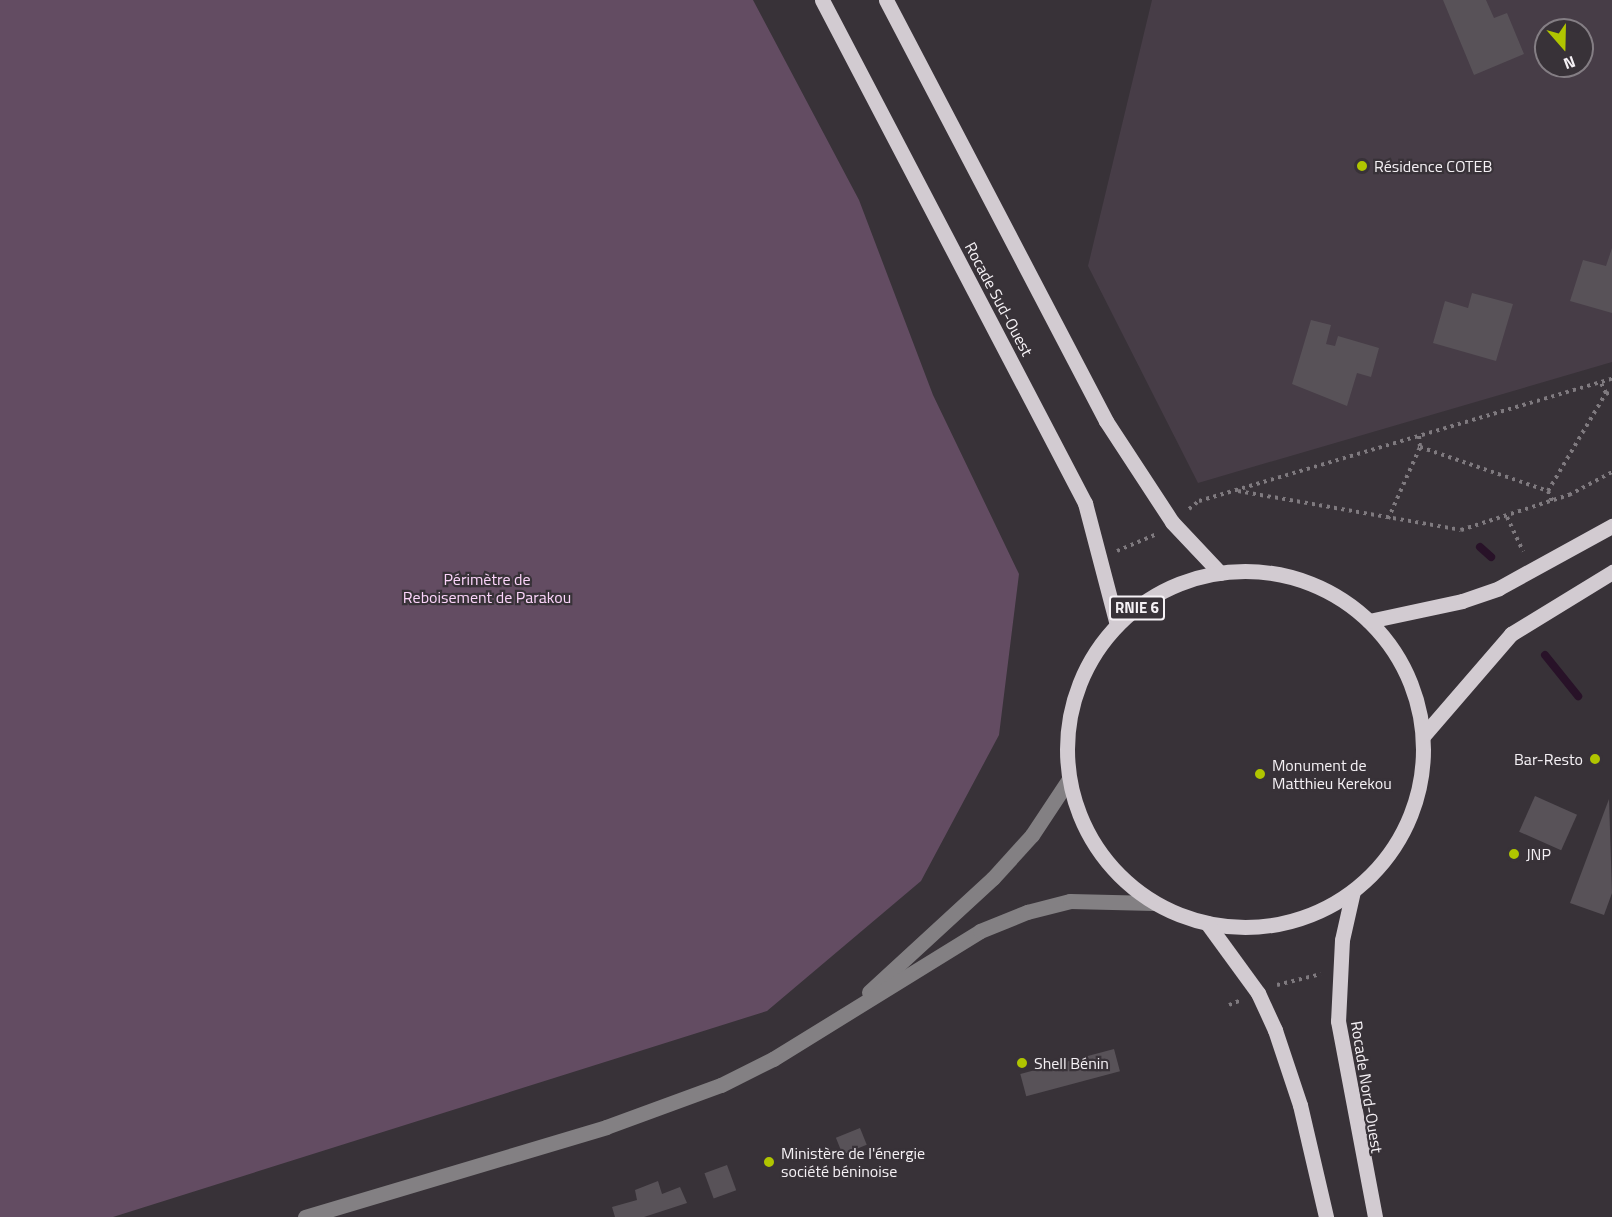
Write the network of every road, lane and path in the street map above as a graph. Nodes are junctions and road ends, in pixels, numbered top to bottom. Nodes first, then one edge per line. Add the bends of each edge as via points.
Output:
1 (822, 0) edge
2 (886, 0) edge
3 (1612, 379) edge
4 (1601, 382) junction
5 (1606, 393) junction
6 (1612, 395) edge
7 (1419, 436) junction
8 (1420, 447) junction
9 (1612, 472) edge
10 (1235, 491) junction
11 (1548, 491) junction
12 (1552, 501) junction
13 (1388, 519) junction
14 (1172, 522) junction
15 (1612, 526) edge
16 (1102, 556) junction
17 (1612, 572) edge
18 (1220, 573) junction
19 (1369, 621) junction
20 (1117, 626) junction
21 (1423, 735) junction
22 (1068, 779) junction
23 (1353, 891) junction
24 (1154, 903) junction
25 (1207, 923) junction
26 (1338, 973) junction
27 (1258, 993) junction
28 (1229, 1005) dead end
29 (854, 1007) junction
30 (304, 1217) edge
31 (1326, 1217) edge
32 (1375, 1217) edge

1 - 16 main road, Rocade Sud-Ouest via 1085,503
2 - 14 main road via 1106,421
3 - 4 path
4 - 5 path
4 - 7 path
5 - 6 path
5 - 11 path
7 - 8 path
7 - 10 path
8 - 11 path
8 - 13 path
9 - 12 path
10 - 13 path
10 - 14 path via 1199,501
11 - 12 path
12 - 13 path via 1469,530
14 - 16 path via 1155,536
14 - 18 main road
15 - 19 main road via 1499,588 1462,602
16 - 20 main road, Rocade Sud-Ouest
17 - 21 main road via 1511,634
18 - 19 main road, RNIE 6 via 1269,573 1300,580 1344,601
18 - 20 main road, RNIE 6 via 1154,597
19 - 21 main road, RNIE 6 via 1406,673
20 - 22 main road, RNIE 6 via 1078,685 1067,732
21 - 23 main road, RNIE 6 via 1421,780 1408,822 1385,860
22 - 24 main road, RNIE 6 via 1079,816 1098,850 1123,880
22 - 29 street via 1032,835 993,878
23 - 25 main road, RNIE 6 via 1284,923
23 - 26 main road, Rocade Nord-Ouest
24 - 25 main road, RNIE 6
24 - 29 street via 1070,900 1027,912 980,931
25 - 27 main road
26 - 27 path via 1297,976
26 - 32 main road, Rocade Nord-Ouest via 1343,1071
27 - 28 path
27 - 31 main road via 1300,1105
29 - 30 street via 773,1059 663,1108

